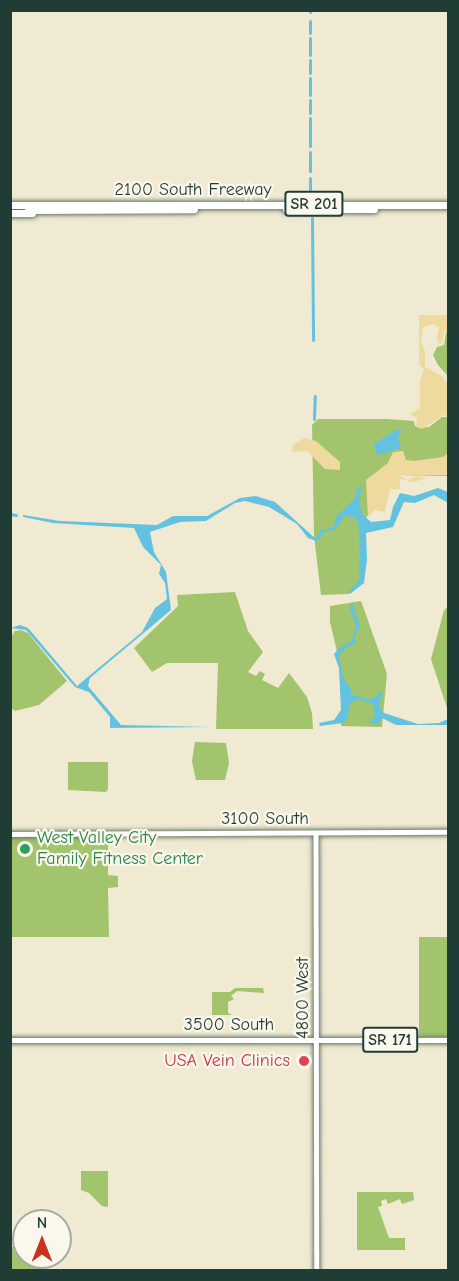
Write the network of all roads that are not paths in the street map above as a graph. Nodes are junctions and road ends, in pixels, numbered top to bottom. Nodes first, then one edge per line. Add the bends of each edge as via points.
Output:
1 (10, 201) edge
2 (448, 205) edge
3 (65, 207) junction
4 (448, 209) edge
5 (10, 210) edge
6 (316, 832) junction
7 (448, 832) edge
8 (10, 834) edge
9 (65, 1035) dead end
10 (10, 1040) edge
11 (53, 1040) junction
12 (316, 1040) junction
13 (448, 1040) edge
14 (317, 1270) edge

1 - 3 highway
2 - 3 highway, 2100 South Freeway / SR 201
3 - 4 highway, 2100 South Freeway / SR 201
3 - 5 highway
6 - 7 main road, 3100 South
6 - 8 main road, 3100 South
6 - 12 main road, 4800 West
9 - 11 main road
10 - 11 main road, 3500 South / SR 171
11 - 12 main road, 3500 South / SR 171
12 - 13 main road, 3500 South / SR 171
12 - 14 main road, 4800 West

